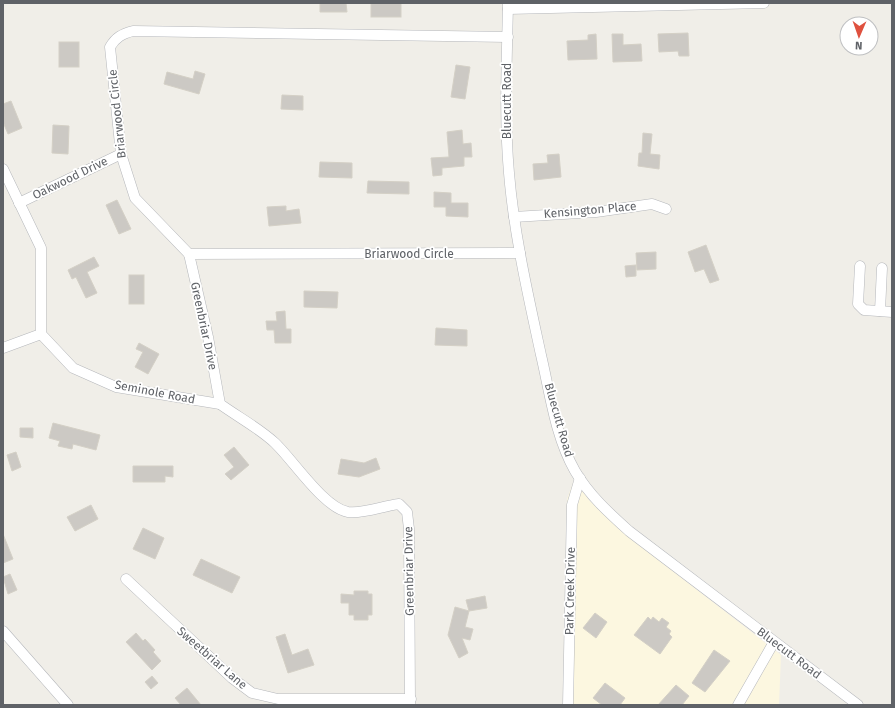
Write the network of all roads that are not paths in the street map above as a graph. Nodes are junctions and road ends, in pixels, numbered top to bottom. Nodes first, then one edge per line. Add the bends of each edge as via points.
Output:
1 (764, 3) edge
2 (508, 6) edge
3 (508, 37) junction
4 (120, 154) junction
5 (3, 169) edge
6 (19, 203) junction
7 (666, 208) dead end
8 (514, 217) junction
9 (520, 253) junction
10 (189, 254) junction
11 (860, 266) dead end
12 (882, 268) dead end
13 (880, 311) junction
14 (892, 312) edge
15 (41, 334) junction
16 (3, 348) edge
17 (220, 404) junction
18 (580, 478) junction
19 (126, 579) dead end
20 (3, 631) edge
21 (774, 642) junction
22 (411, 702) edge
23 (68, 705) edge
24 (568, 705) edge
25 (738, 705) edge
26 (858, 705) edge

1 - 2 street
2 - 3 street, Bluecutt Road
3 - 4 street, Briarwood Circle via 133,32 121,34 110,47
3 - 8 street, Bluecutt Road via 506,122
4 - 6 street, Oakwood Drive
4 - 10 street, Briarwood Circle via 135,198
5 - 6 street
6 - 15 street via 42,248
7 - 8 street, Kensington Place via 652,204 596,212
8 - 9 street, Bluecutt Road
9 - 10 street, Briarwood Circle
9 - 18 street, Bluecutt Road via 555,416 566,450
10 - 17 street, Greenbriar Drive
11 - 13 street via 858,304 864,310
12 - 13 street
13 - 14 street
15 - 16 street
15 - 17 street, Seminole Road via 73,368 116,387
17 - 22 street, Greenbriar Drive via 275,443 329,503 346,512 363,512 399,504 407,512 410,529
18 - 21 street, Bluecutt Road via 598,502 630,531
18 - 24 street, Park Creek Drive via 572,505
19 - 22 street, Sweetbriar Lane via 232,678 252,693 278,699
20 - 23 street
21 - 25 street
21 - 26 street, Bluecutt Road

